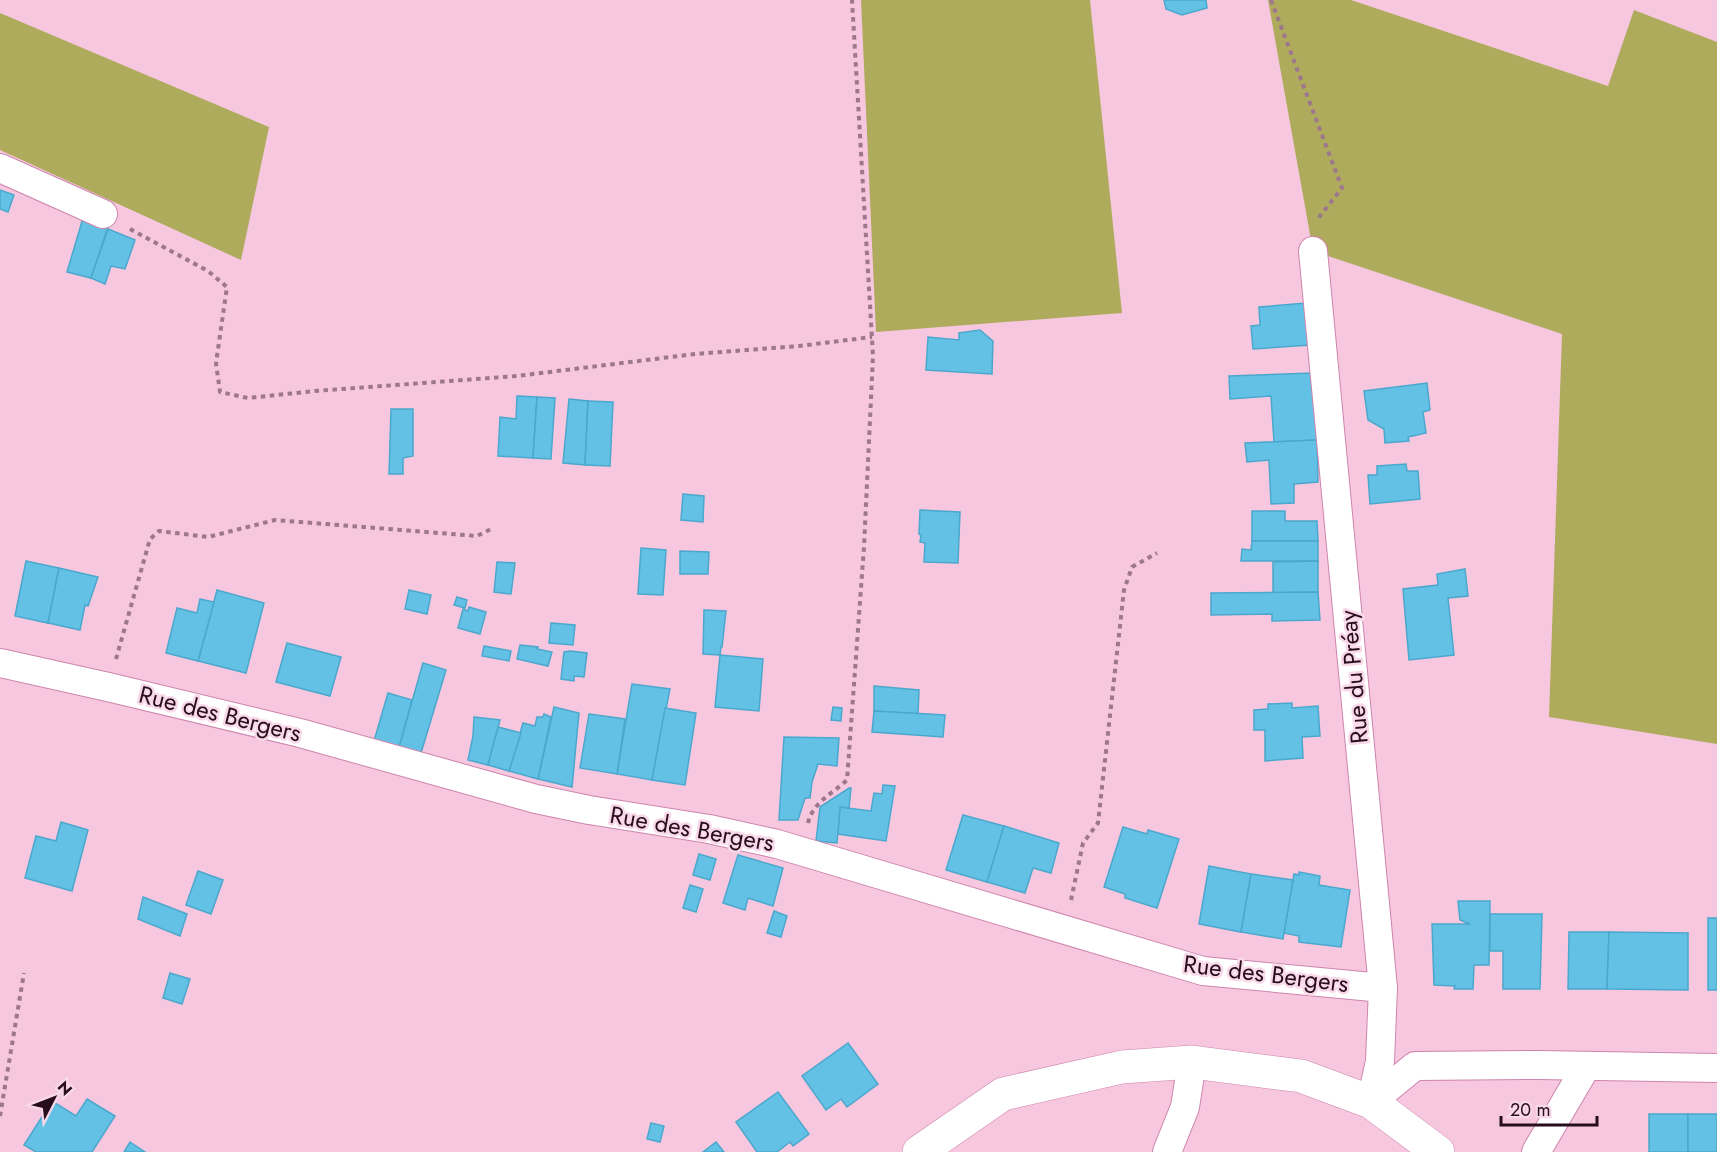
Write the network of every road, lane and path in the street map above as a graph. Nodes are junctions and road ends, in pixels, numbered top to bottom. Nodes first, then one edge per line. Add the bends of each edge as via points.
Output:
1 (852, 0) edge
2 (1271, 0) edge
3 (0, 168) edge
4 (103, 214) joint
5 (1313, 251) joint
6 (872, 337) junction
7 (491, 529) dead end
8 (1157, 553) dead end
9 (0, 663) edge
10 (108, 687) junction
11 (802, 850) junction
12 (1065, 931) junction
13 (24, 973) dead end
14 (1383, 988) junction
15 (1192, 1062) junction
16 (1586, 1067) junction
17 (1717, 1068) edge
18 (1371, 1102) junction
19 (0, 1116) edge
20 (919, 1152) edge
21 (1167, 1152) edge
22 (1438, 1152) edge
23 (1536, 1152) edge

1 - 6 path
2 - 5 path via 1342,188 1309,230
3 - 4 street
4 - 6 path via 208,271 227,287 216,363 220,392 248,398 517,376
5 - 14 street, Rue du Préay
6 - 11 path via 864,547 848,780 811,811
7 - 10 path via 477,536 275,520 208,537 159,531 150,539
8 - 12 path via 1132,567 1124,590 1098,823 1083,843
9 - 10 street, Rue des Bergers
10 - 11 street, Rue des Bergers via 300,733 536,799 709,829
11 - 12 street, Rue des Bergers
12 - 14 street, Rue des Bergers via 1203,971
13 - 19 path
14 - 18 street, Rue du Préay via 1380,1061
15 - 18 street via 1301,1076
15 - 20 street via 1122,1066 1003,1094
15 - 21 street via 1185,1107
16 - 17 street
16 - 18 street via 1415,1066
16 - 23 street
18 - 22 street

